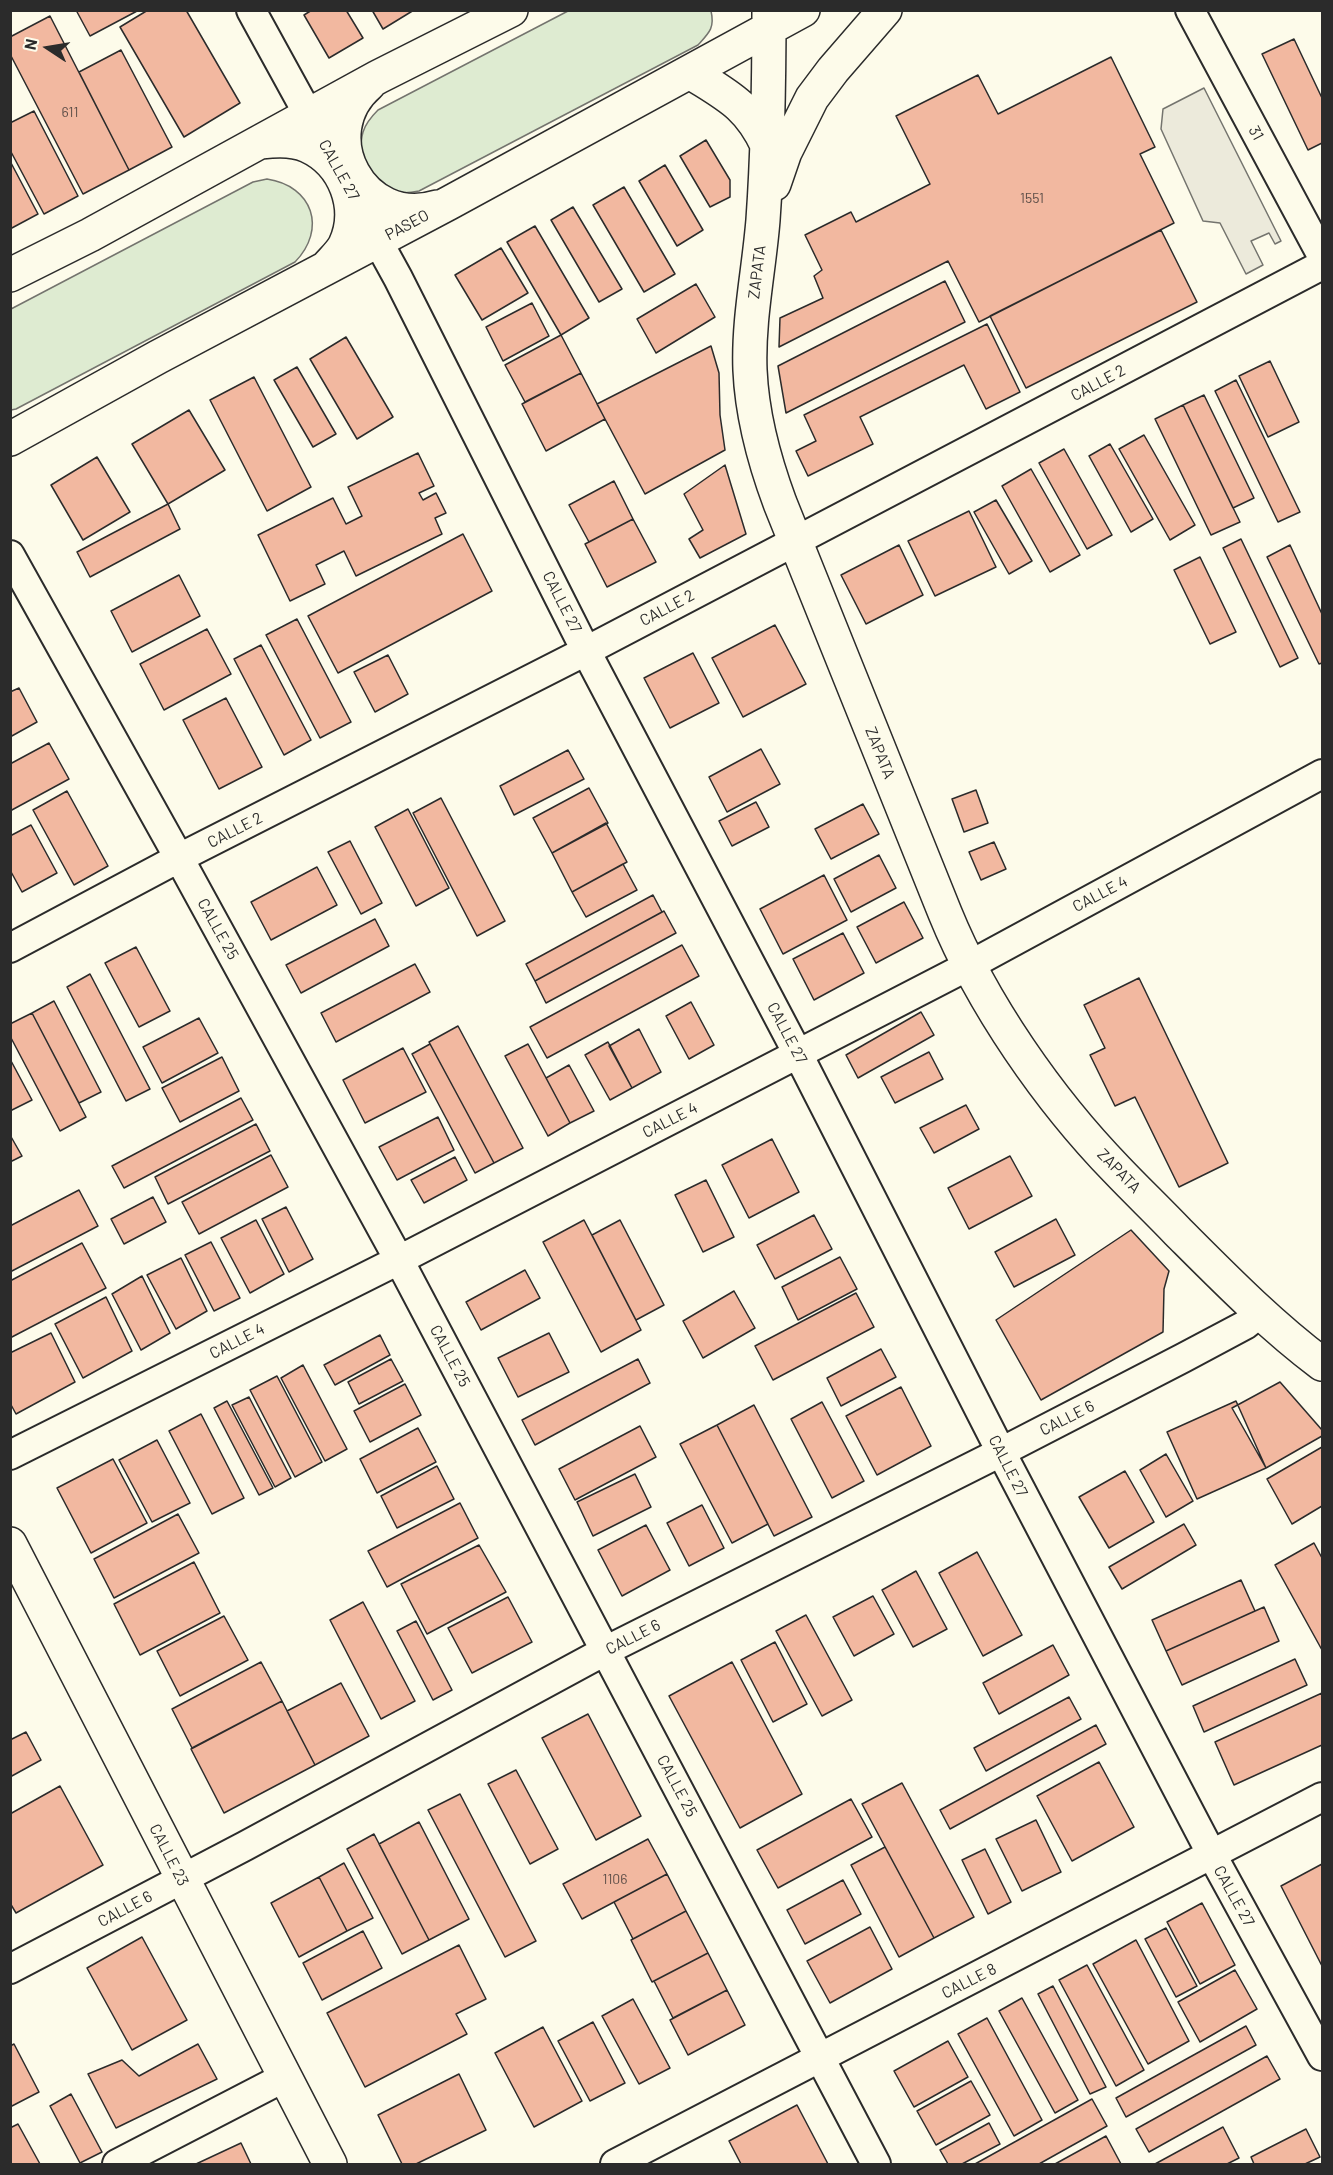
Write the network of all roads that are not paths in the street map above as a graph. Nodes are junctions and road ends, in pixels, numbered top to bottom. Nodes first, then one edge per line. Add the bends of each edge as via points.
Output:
1 (251, 10) edge
2 (511, 10) edge
3 (803, 10) edge
4 (885, 10) edge
5 (1190, 10) edge
6 (771, 17) edge
7 (690, 72) junction
8 (378, 77) junction
9 (309, 116) junction
10 (261, 142) junction
11 (767, 145) junction
12 (343, 177) junction
13 (450, 203) junction
14 (763, 223) junction
15 (378, 241) junction
16 (1323, 256) edge
17 (1323, 266) edge
18 (327, 267) junction
19 (10, 275) edge
20 (15, 436) edge
21 (795, 540) junction
22 (10, 555) edge
23 (586, 651) junction
24 (1323, 774) edge
25 (179, 858) junction
26 (10, 948) edge
27 (970, 965) junction
28 (798, 1054) junction
29 (399, 1260) junction
30 (1260, 1313) junction
31 (1323, 1364) edge
32 (1001, 1452) junction
33 (10, 1455) edge
34 (10, 1545) edge
35 (604, 1651) junction
36 (1323, 1797) edge
37 (1212, 1856) junction
38 (182, 1879) junction
39 (10, 1969) edge
40 (1323, 2056) edge
41 (822, 2058) junction
42 (285, 2077) junction
43 (117, 2164) edge
44 (330, 2164) edge
45 (615, 2164) edge
46 (876, 2164) edge

1 - 9 street, CALLE 27
2 - 8 main road
3 - 6 main road, PASEO
4 - 14 main road via 813,98 785,152
5 - 16 street, 31
6 - 7 main road, PASEO
6 - 11 main road, ZAPATA
7 - 11 main road via 742,106
7 - 13 main road, PASEO
8 - 9 main road
8 - 13 main road via 361,91 344,130 345,152 352,172 364,190 382,203 402,210 423,211
9 - 10 main road
9 - 12 street, CALLE 27
10 - 12 main road via 284,140 308,145 328,158
10 - 19 main road
11 - 14 main road, ZAPATA
12 - 15 street, CALLE 27
12 - 18 main road via 351,199 351,223 344,246
13 - 15 main road, PASEO
14 - 21 main road, ZAPATA via 750,344 751,381 768,471
15 - 18 main road, PASEO
15 - 23 street, CALLE 27
17 - 21 street, CALLE 2
18 - 20 main road, PASEO
21 - 23 street, CALLE 2
21 - 27 main road, ZAPATA via 949,922
22 - 25 street, CALLE 25
23 - 25 street, CALLE 2
23 - 28 street, CALLE 27
24 - 27 street, CALLE 4
25 - 26 street, CALLE 2
25 - 29 street, CALLE 25
27 - 28 street, CALLE 4
27 - 30 main road, ZAPATA via 1047,1088 1093,1144
28 - 29 street, CALLE 4
28 - 32 street, CALLE 27
29 - 33 street, CALLE 4
29 - 35 street, CALLE 25
30 - 31 main road, ZAPATA
30 - 32 street, CALLE 6 via 1245,1325
32 - 35 street, CALLE 6
32 - 37 street, CALLE 27
34 - 38 main road, CALLE 23
35 - 38 street, CALLE 6
35 - 41 street, CALLE 25
36 - 37 street, CALLE 8
37 - 40 street, CALLE 27
37 - 41 street, CALLE 8
38 - 39 street, CALLE 6
38 - 42 main road, CALLE 23
41 - 45 street, CALLE 8
41 - 46 street, CALLE 25
42 - 43 street
42 - 44 main road, CALLE 23

